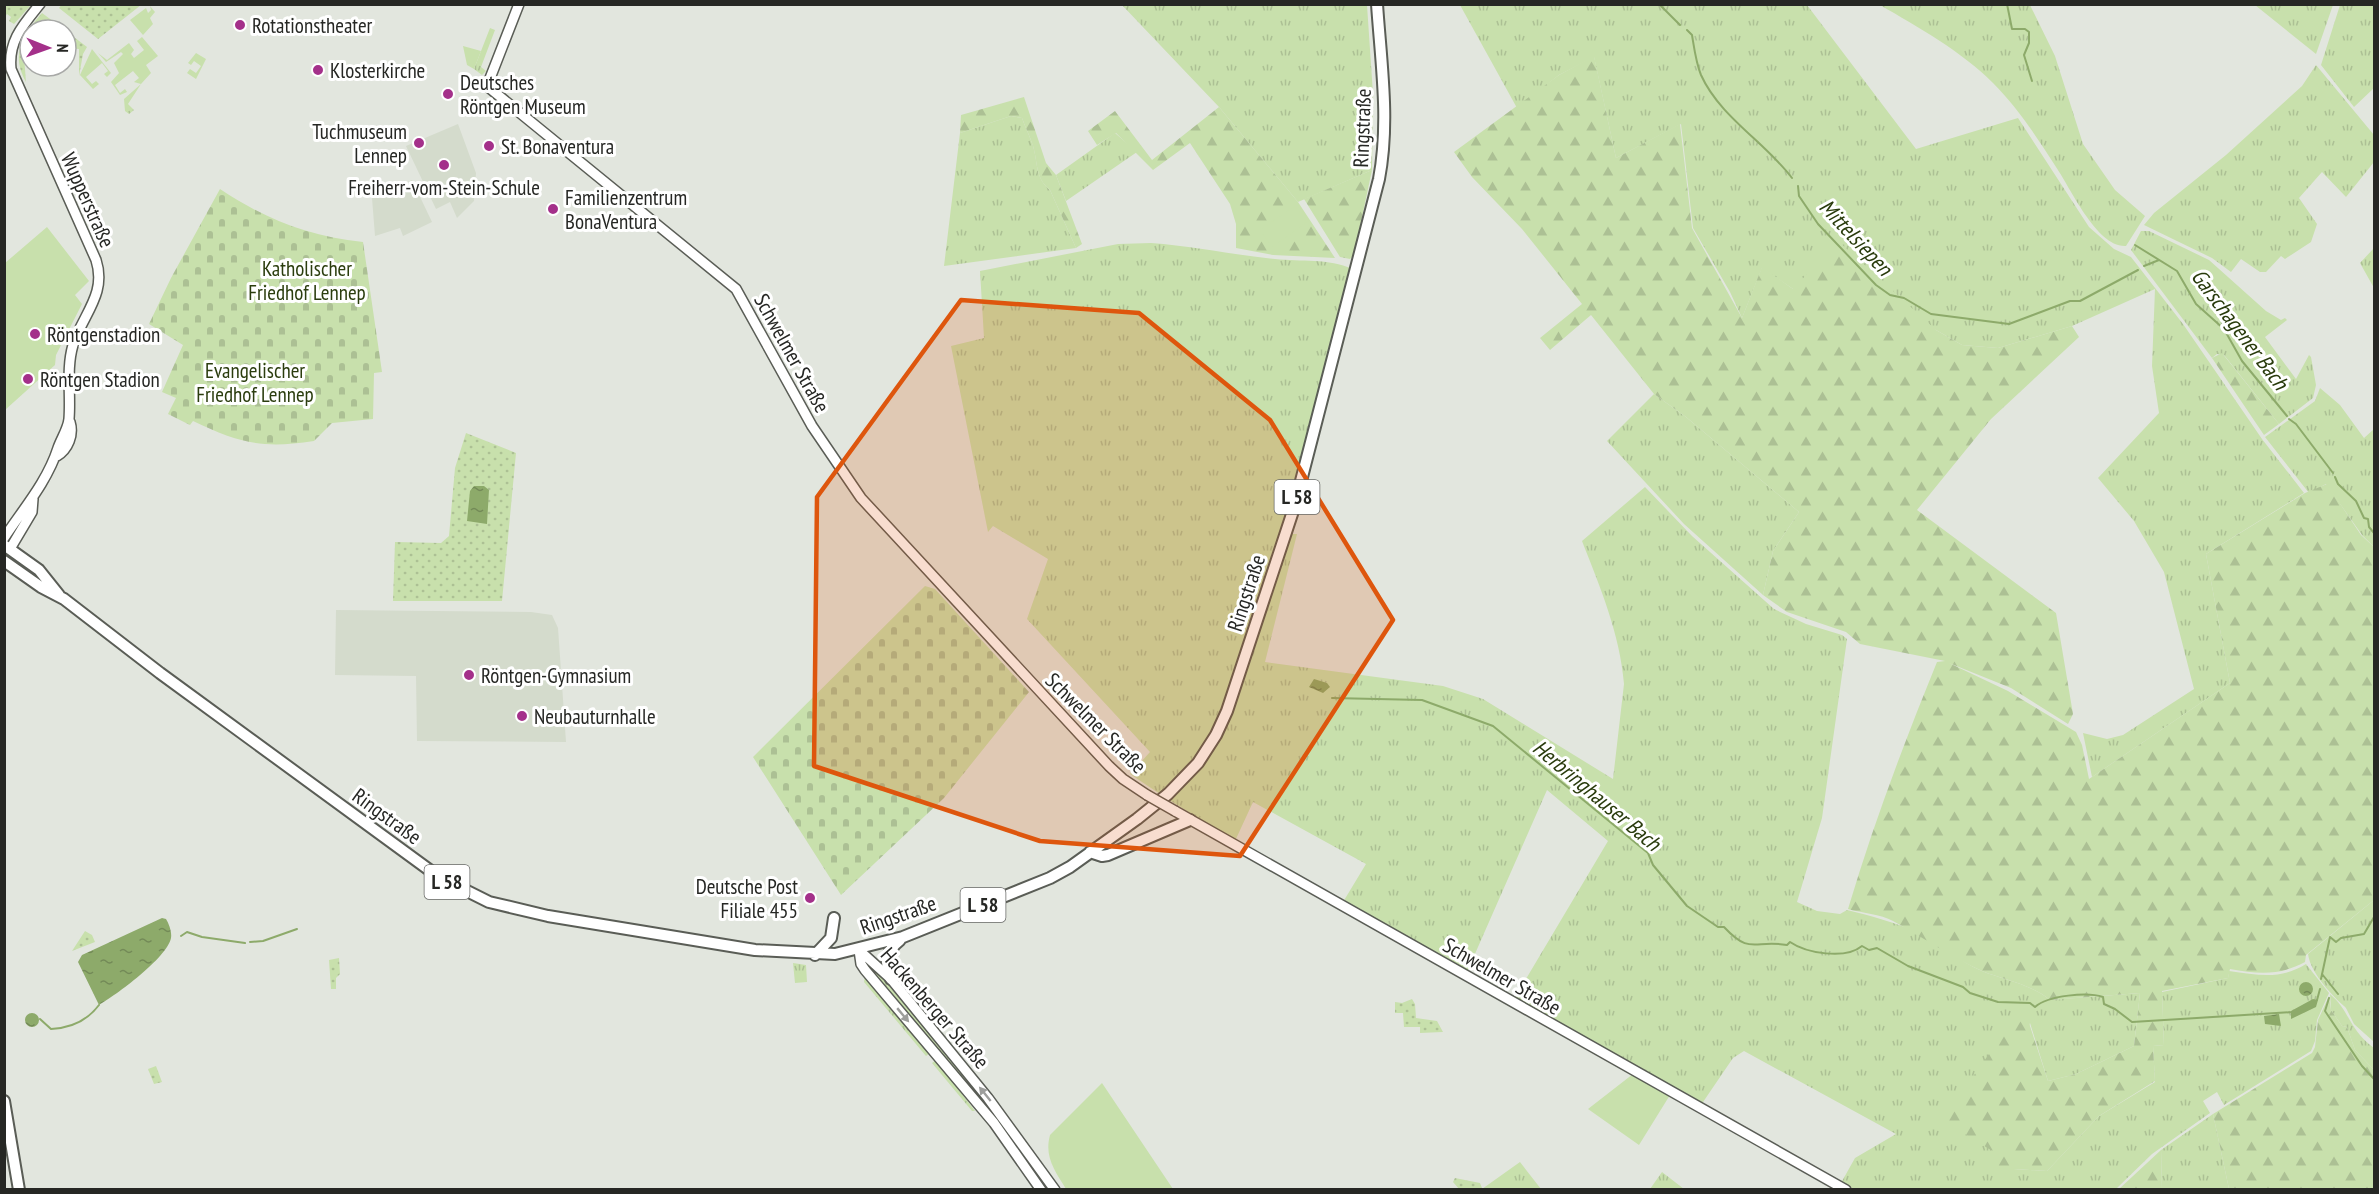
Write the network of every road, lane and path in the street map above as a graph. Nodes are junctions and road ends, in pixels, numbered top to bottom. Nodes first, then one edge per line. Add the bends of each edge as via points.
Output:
1 (40, 4) edge
2 (519, 4) edge
3 (1377, 4) edge
4 (34, 497) junction
5 (4, 538) edge
6 (6, 553) edge
7 (1191, 820) junction
8 (1090, 852) junction
9 (834, 918) dead end
10 (903, 937) junction
11 (859, 950) junction
12 (815, 955) junction
13 (891, 979) junction
14 (4, 1101) edge
15 (1017, 1137) junction
16 (1009, 1144) junction
17 (1024, 1146) junction
18 (1015, 1153) junction
19 (19, 1190) edge
20 (1041, 1190) edge
21 (1055, 1190) edge
22 (1846, 1190) edge

1 - 4 street, Wupperstraße via 15,38 10,58 12,69 100,274 97,294 70,356 71,437
2 - 7 street, Schwelmer Straße, bridge via 487,86 736,289 812,426 861,498 1123,780
3 - 8 main road, Ringstraße / L 58 via 1384,115 1380,173 1299,490 1246,656 1222,723 1198,763 1161,800
4 - 5 street
4 - 6 street via 32,512
6 - 12 main road, Ringstraße / L 58 via 49,580 59,596 345,810 465,892 548,916 755,950
7 - 8 main road via 1108,855
7 - 22 street, Schwelmer Straße
8 - 10 main road, Ringstraße / L 58 via 1050,878
9 - 12 main road via 831,938
10 - 11 main road, Ringstraße / L 58
10 - 13 main road via 893,945 887,958
11 - 12 main road, Ringstraße / L 58
11 - 13 street, Hackenberger Straße
11 -> 16 street, Hackenberger Straße via 865,970
15 -> 13 street, Hackenberger Straße
14 - 19 main road
15 - 16 street
15 - 17 street, Hackenberger Straße
16 - 18 street, Hackenberger Straße
17 - 18 street
17 - 21 street, Hackenberger Straße
18 - 20 street, Hackenberger Straße

